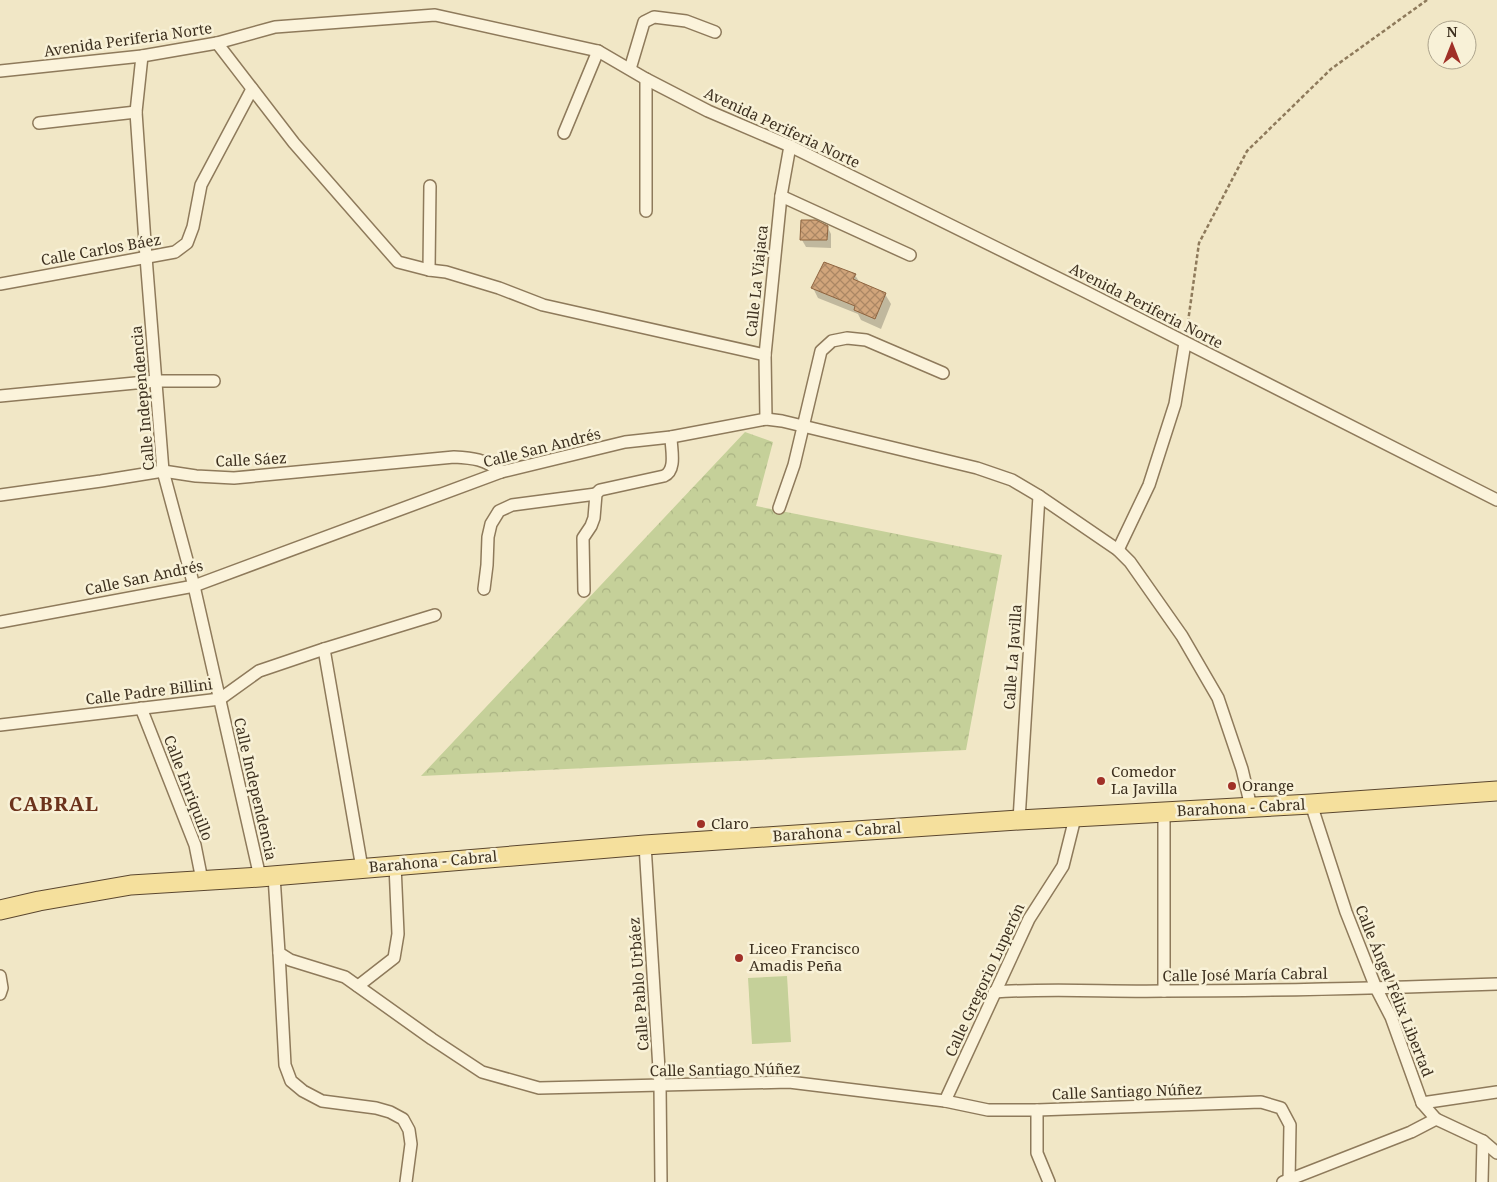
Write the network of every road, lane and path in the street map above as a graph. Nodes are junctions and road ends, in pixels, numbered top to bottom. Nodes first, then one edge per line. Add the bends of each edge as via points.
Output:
1 (1427, 0) edge
2 (715, 32) dead end
3 (217, 43) junction
4 (598, 51) junction
5 (142, 56) junction
6 (630, 69) junction
7 (0, 71) edge
8 (646, 79) junction
9 (252, 89) junction
10 (136, 112) junction
11 (39, 123) dead end
12 (564, 134) dead end
13 (790, 146) junction
14 (430, 186) dead end
15 (781, 196) junction
16 (646, 211) dead end
17 (910, 255) dead end
18 (146, 257) junction
19 (429, 270) junction
20 (0, 284) edge
21 (1185, 343) junction
22 (765, 355) junction
23 (943, 373) dead end
24 (156, 381) junction
25 (214, 381) dead end
26 (0, 396) edge
27 (766, 419) junction
28 (803, 426) junction
29 (671, 437) junction
30 (163, 470) junction
31 (501, 472) junction
32 (596, 494) junction
33 (0, 495) edge
34 (1039, 496) junction
35 (1497, 500) edge
36 (778, 508) dead end
37 (1118, 550) junction
38 (194, 586) junction
39 (484, 589) dead end
40 (584, 591) dead end
41 (435, 615) dead end
42 (0, 622) edge
43 (324, 649) junction
44 (220, 699) junction
45 (141, 708) junction
46 (0, 725) edge
47 (1497, 791) edge
48 (1311, 804) junction
49 (1251, 807) junction
50 (1164, 812) junction
51 (1075, 818) junction
52 (1019, 820) junction
53 (645, 845) junction
54 (395, 865) junction
55 (362, 868) junction
56 (267, 877) junction
57 (202, 880) junction
58 (0, 910) edge
59 (279, 953) junction
60 (0, 976) edge
61 (1497, 984) edge
62 (358, 986) junction
63 (1376, 988) junction
64 (1164, 991) junction
65 (994, 992) junction
66 (0, 994) edge
67 (660, 1085) junction
68 (1497, 1092) edge
69 (945, 1101) junction
70 (1422, 1103) junction
71 (1037, 1110) junction
72 (1436, 1119) junction
73 (1483, 1141) junction
74 (1497, 1153) edge
75 (406, 1182) edge
76 (661, 1182) edge
77 (1049, 1182) edge
78 (1287, 1182) edge
79 (1482, 1182) edge

1 - 21 path via 1331,69 1247,151 1199,243
2 - 6 street via 686,21 654,17 644,22
3 - 4 street, Avenida Periferia Norte via 275,27 435,15
3 - 5 street, Avenida Periferia Norte
3 - 9 street
4 - 6 street, Avenida Periferia Norte
4 - 12 street
5 - 7 street, Avenida Periferia Norte
5 - 10 street, Calle Independencia
6 - 8 street, Avenida Periferia Norte
8 - 13 street, Avenida Periferia Norte via 708,111
8 - 16 street
9 - 18 street, Calle Carlos Báez via 201,185 187,242 175,252
9 - 19 street via 294,143 398,262
10 - 11 street
10 - 18 street, Calle Independencia
13 - 15 street, Calle La Viajaca
13 - 21 street, Avenida Periferia Norte
14 - 19 street
15 - 17 street
15 - 22 street, Calle La Viajaca
18 - 20 street, Calle Carlos Báez
18 - 24 street, Calle Independencia
19 - 22 street via 499,288 543,305
21 - 35 street, Avenida Periferia Norte
21 - 37 street via 1175,404 1152,476
22 - 27 street, Calle La Viajaca
23 - 28 street via 866,340 847,338 832,341 821,351
24 - 25 street
24 - 26 street
24 - 30 street, Calle Independencia
27 - 28 street, Calle San Andrés
27 - 29 street, Calle San Andrés
28 - 34 street, Calle San Andrés via 978,468 1012,480
28 - 36 street via 794,465
29 - 31 street, Calle San Andrés via 625,442
29 - 32 street via 670,473 600,490
30 - 31 street, Calle Sáez via 234,478 454,457 478,459
30 - 33 street, Calle Sáez
30 - 38 street, Calle Independencia
31 - 38 street, Calle San Andrés
32 - 39 street via 512,505 499,511 488,537
32 - 40 street via 594,518 583,538
34 - 37 street, Calle San Andrés
34 - 52 street, Calle La Javilla
37 - 49 street, Calle San Andrés via 1166,612 1218,698
38 - 42 street, Calle San Andrés
38 - 44 street, Calle Independencia
41 - 43 street, Calle Padre Billini
43 - 44 street, Calle Padre Billini via 260,671
43 - 55 street
44 - 45 street, Calle Padre Billini
44 - 56 street, Calle Independencia
45 - 46 street, Calle Padre Billini
45 - 57 street, Calle Enriquillo via 195,845
47 - 48 main road, Barahona - Cabral
48 - 49 main road, Barahona - Cabral
48 - 63 street, Calle Ángel Félix Libertad via 1346,912
49 - 50 main road, Barahona - Cabral
50 - 51 main road, Barahona - Cabral
50 - 64 street
51 - 52 main road, Barahona - Cabral
51 - 65 street, Calle Gregorio Luperón via 1063,866 1029,919
52 - 53 main road, Barahona - Cabral
53 - 54 main road, Barahona - Cabral
53 - 67 street, Calle Pablo Urbáez
54 - 55 main road, Barahona - Cabral
54 - 62 street via 398,934 394,958
55 - 56 main road, Barahona - Cabral
56 - 57 main road, Barahona - Cabral
56 - 59 street
57 - 58 main road, Barahona - Cabral via 131,885
59 - 62 street, Calle Santiago Núñez via 290,960 345,977
59 - 75 street via 285,1065 291,1081 322,1101 376,1108 402,1119 409,1130 411,1144
60 - 66 street
61 - 63 street, Calle José María Cabral
62 - 67 street, Calle Santiago Núñez via 482,1072 539,1088
63 - 64 street, Calle José María Cabral
63 - 70 street, Calle Ángel Félix Libertad
64 - 65 street, Calle José María Cabral
65 - 69 street, Calle Gregorio Luperón
67 - 69 street, Calle Santiago Núñez via 789,1082
67 - 76 street, Calle Pablo Urbáez
68 - 70 street
69 - 71 street, Calle Santiago Núñez via 988,1110
70 - 72 street, Calle Ángel Félix Libertad
71 - 77 street via 1037,1153
71 - 78 street, Calle Santiago Núñez via 1261,1102 1282,1108 1290,1125
72 - 73 street, Calle Ángel Félix Libertad
72 - 78 street
73 - 74 street, Calle Ángel Félix Libertad
73 - 79 street

